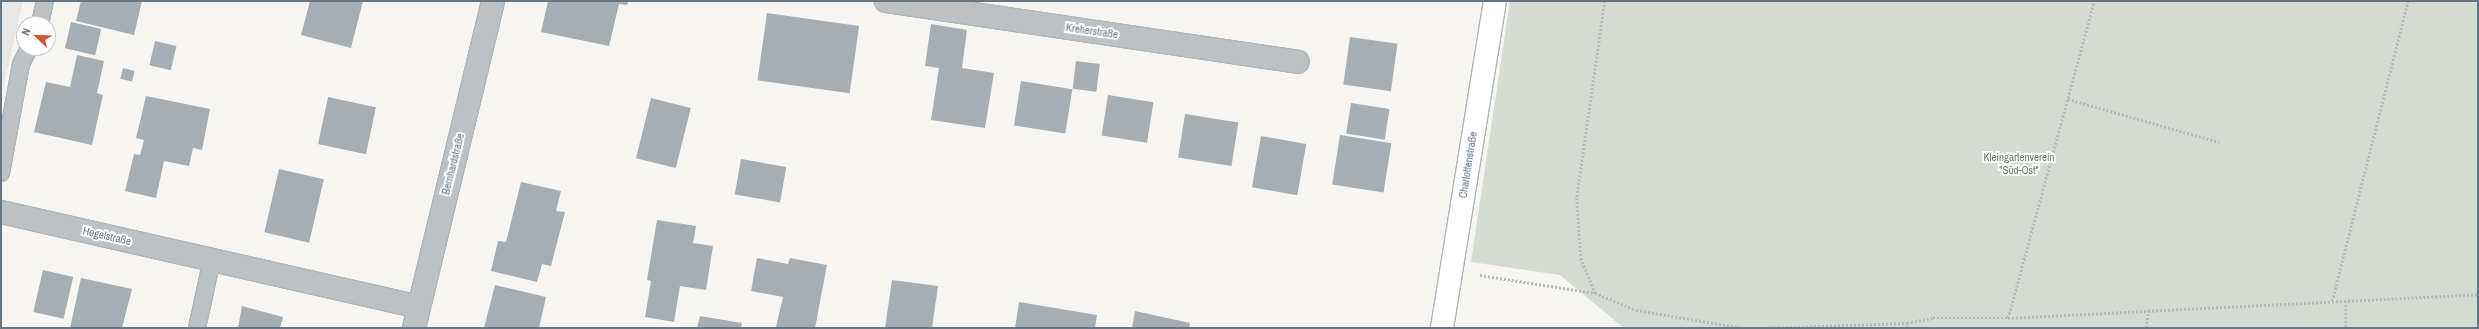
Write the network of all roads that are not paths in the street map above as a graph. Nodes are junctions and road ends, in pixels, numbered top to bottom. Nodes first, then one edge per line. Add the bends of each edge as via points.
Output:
1 (45, 1) edge
2 (493, 1) edge
3 (886, 1) edge
4 (1494, 1) edge
5 (42, 16) edge
6 (25, 56) edge
7 (1297, 62) dead end
8 (1, 173) edge
9 (1, 212) edge
10 (212, 259) junction
11 (418, 307) junction
12 (197, 328) edge
13 (414, 328) edge
14 (1442, 328) edge

1 - 5 lane
2 - 11 street, Bernhardstraße
3 - 7 street, Kreherstraße
4 - 14 street, Charlottenstraße
6 - 8 lane via 21,64
9 - 10 street, Hegelstraße
10 - 11 street, Hegelstraße
10 - 12 lane
11 - 13 street, Bernhardstraße

